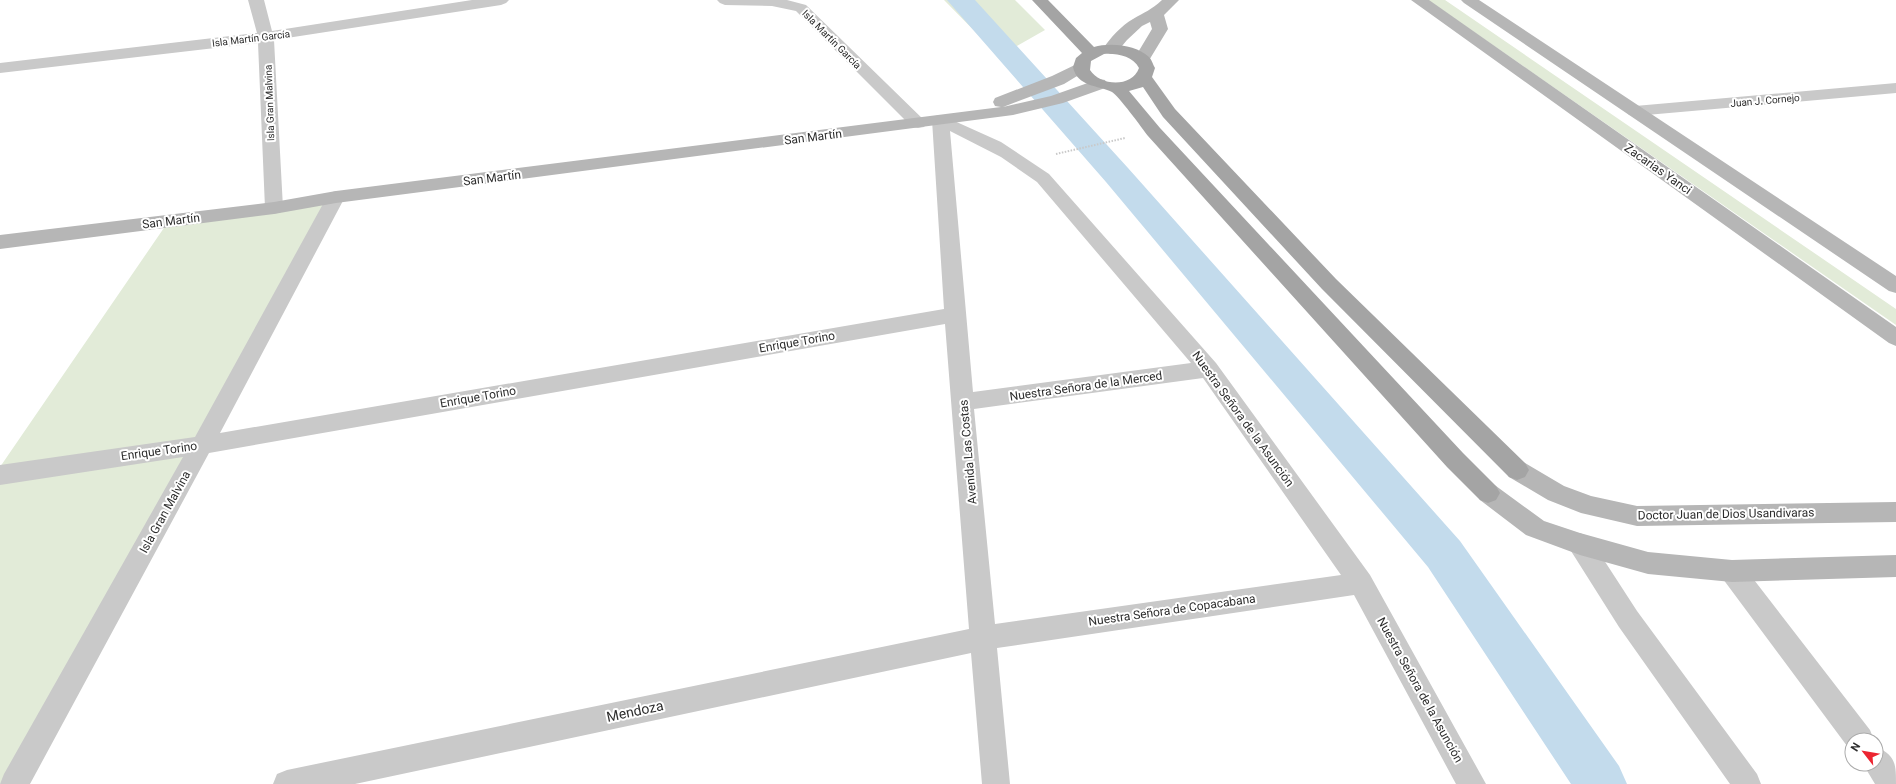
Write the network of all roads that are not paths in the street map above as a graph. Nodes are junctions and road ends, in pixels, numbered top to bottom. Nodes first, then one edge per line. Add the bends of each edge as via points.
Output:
1 (256, 0) edge
2 (501, 0) edge
3 (725, 0) edge
4 (1040, 0) edge
5 (1059, 0) edge
6 (1171, 0) edge
7 (1419, 0) edge
8 (1469, 0) edge
9 (1156, 14) junction
10 (266, 37) junction
11 (1103, 51) junction
12 (1142, 58) junction
13 (1081, 67) junction
14 (0, 68) edge
15 (1145, 78) junction
16 (1108, 86) junction
17 (1896, 88) edge
18 (1635, 111) junction
19 (983, 114) junction
20 (941, 120) junction
21 (918, 123) junction
22 (336, 198) junction
23 (274, 208) junction
24 (0, 242) edge
25 (1896, 286) edge
26 (955, 315) junction
27 (1896, 338) edge
28 (1208, 369) junction
29 (963, 402) junction
30 (202, 444) junction
31 (0, 475) edge
32 (1896, 512) edge
33 (1580, 544) junction
34 (1896, 566) edge
35 (1732, 571) junction
36 (1361, 583) junction
37 (984, 638) junction
38 (1854, 732) edge
39 (1884, 772) edge
40 (14, 784) edge
41 (287, 784) edge
42 (996, 784) edge
43 (1472, 784) edge
44 (1747, 784) edge
45 (1893, 784) edge

1 - 10 street, Isla Gran Malvina
2 - 10 street, Isla Martín García
3 - 21 street, Isla Martín García via 772,1 801,8
4 - 11 main road
5 - 11 main road
6 - 9 main road
7 - 27 main road, Zacarias Yanci
8 - 18 main road
9 - 11 main road via 1137,23
9 - 12 main road via 1160,29
10 - 14 street, Isla Martín García
10 - 23 street, Isla Gran Malvina
11 - 12 main road via 1123,50
11 - 13 main road via 1084,58
12 - 15 main road via 1148,71
13 - 16 main road via 1086,77
13 - 19 main road, San Martín via 1058,80 999,103
15 - 16 main road via 1138,83
15 - 32 main road, Doctor Juan de Dios Usandivaras via 1169,113 1324,278 1517,470 1556,493 1589,506 1637,516
16 - 19 main road, San Martín via 1026,108
16 - 33 main road via 1154,132 1488,493 1535,528
17 - 18 street, Juan J. Cornejo
18 - 25 main road
19 - 20 main road, San Martín
20 - 21 main road, San Martín
20 - 26 street, Avenida Las Costas
20 - 28 street, Nuestra Señora de la Asunción via 986,140 1043,178
21 - 22 main road, San Martín
22 - 23 main road, San Martín
22 - 30 street, Isla Gran Malvina
23 - 24 main road, San Martín
26 - 29 street, Avenida Las Costas
26 - 30 street, Enrique Torino
28 - 29 street, Nuestra Señora de la Merced
28 - 36 street, Nuestra Señora de la Asunción
29 - 37 street, Avenida Las Costas
30 - 31 street, Enrique Torino
30 - 40 street, Isla Gran Malvina
33 - 35 main road via 1648,563
33 - 44 street via 1628,619
34 - 35 main road
35 - 38 street
36 - 37 street, Nuestra Señora de Copacabana
36 - 43 street, Nuestra Señora de la Asunción
37 - 41 street, Mendoza
37 - 42 street, Avenida Las Costas
39 - 45 street

